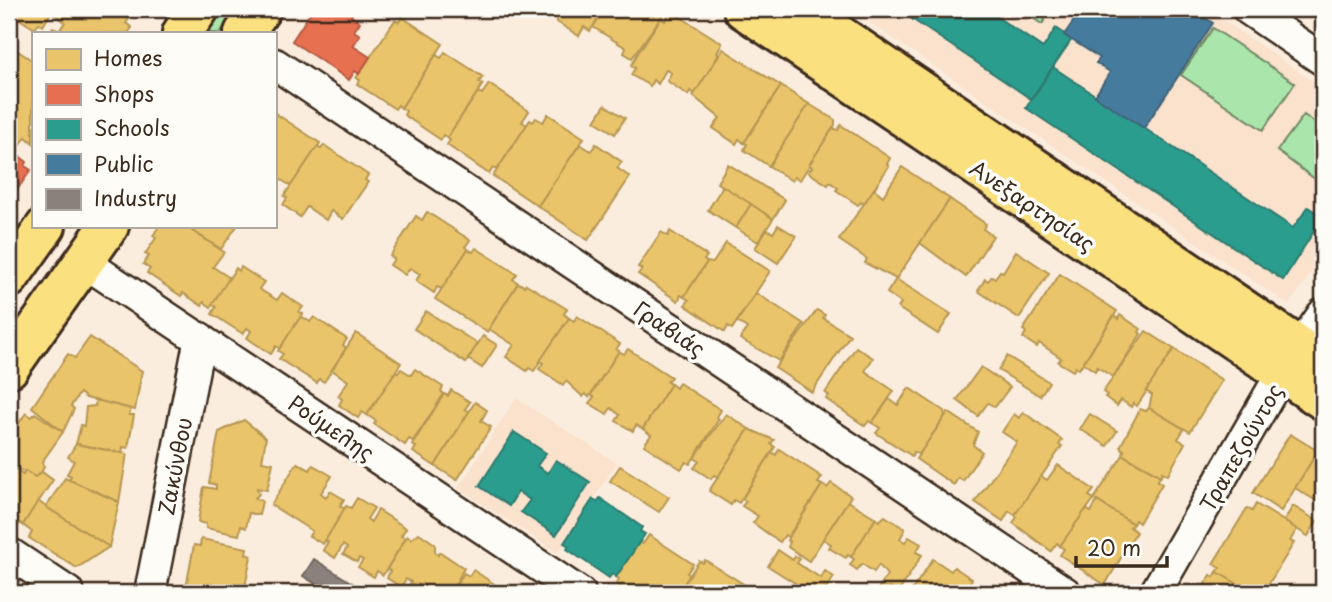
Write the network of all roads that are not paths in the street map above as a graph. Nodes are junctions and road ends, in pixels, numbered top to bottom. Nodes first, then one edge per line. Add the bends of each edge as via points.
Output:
1 (261, 9) edge
2 (743, 9) edge
3 (801, 9) edge
4 (1248, 9) edge
5 (245, 32) edge
6 (1323, 60) edge
7 (276, 65) edge
8 (45, 228) edge
9 (108, 228) edge
10 (84, 262) junction
11 (9, 278) edge
12 (1323, 314) edge
13 (200, 338) junction
14 (1301, 361) edge
15 (9, 369) edge
16 (1323, 401) edge
17 (9, 553) edge
18 (69, 593) edge
19 (150, 593) edge
20 (580, 593) edge
21 (1066, 593) edge
22 (1156, 593) edge

1 - 5 main road
2 - 14 main road, Ανεξαρτησίας
3 - 14 main road, Ανεξαρτησίας
4 - 6 street
7 - 21 street, Γραβιάς
8 - 11 main road
9 - 10 main road
10 - 13 street, Ρούμελης
10 - 15 main road
12 - 14 street, Τραπεζούντος
13 - 19 street, Ζακύνθου
13 - 20 street, Ρούμελης
14 - 16 main road, Ανεξαρτησίας
14 - 22 street, Τραπεζούντος
17 - 18 street

